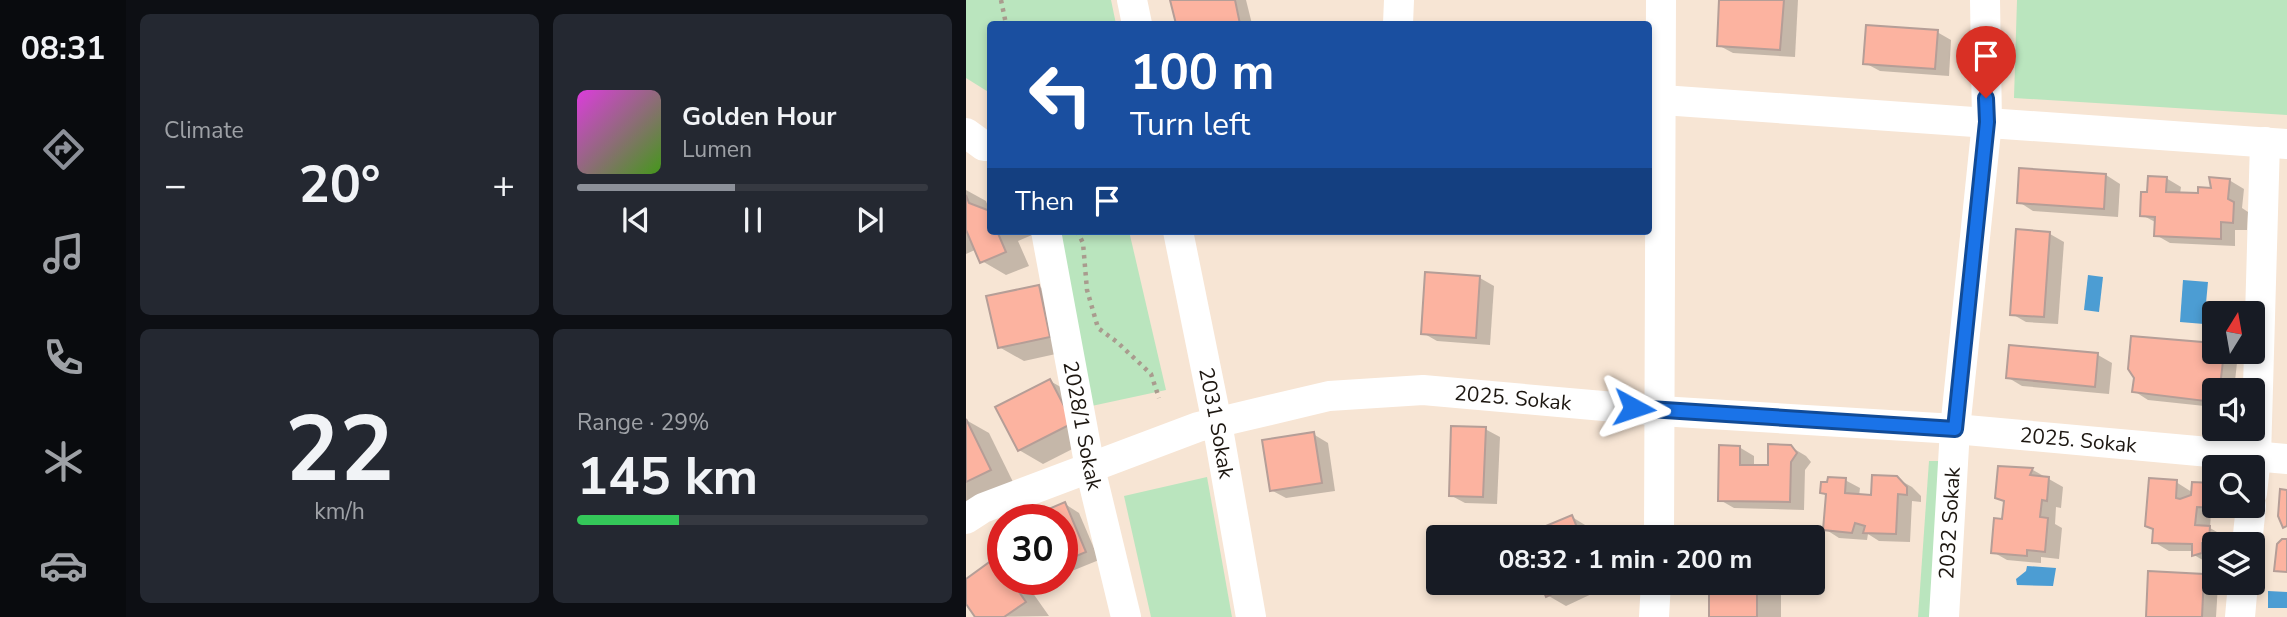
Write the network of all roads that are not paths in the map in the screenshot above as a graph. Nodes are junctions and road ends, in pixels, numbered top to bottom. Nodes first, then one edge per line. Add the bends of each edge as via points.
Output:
1 (1132, 0) edge
2 (1399, 0) edge
3 (1661, 0) edge
4 (1985, 0) edge
5 (1136, 21) edge
6 (1398, 21) edge
7 (1654, 99) edge
8 (1987, 122) junction
9 (966, 133) edge
10 (2276, 143) edge
11 (987, 146) edge
12 (1047, 235) edge
13 (1179, 235) edge
14 (1660, 411) junction
15 (1217, 423) junction
16 (1955, 429) junction
17 (2234, 455) edge
18 (2256, 455) edge
19 (2265, 458) edge
20 (2287, 459) edge
21 (1090, 468) junction
22 (966, 519) edge
23 (1659, 525) edge
24 (1655, 595) edge
25 (2242, 595) edge
26 (1126, 617) edge
27 (1251, 617) edge
28 (1654, 617) edge
29 (1944, 617) edge
30 (2239, 617) edge

1 - 5 street
2 - 6 street
3 - 7 street
4 - 8 street, 2032 Sokak
7 - 8 street
7 - 14 street
8 - 10 street
8 - 16 street, 2032 Sokak
9 - 11 street
10 - 18 street
12 - 21 street, 2028/1 Sokak
13 - 15 street, 2031 Sokak
14 - 15 street, 2025. Sokak via 1423,390 1329,396
14 - 16 street, 2025. Sokak
14 - 23 street
15 - 21 street, 2025. Sokak
15 - 27 street, 2031 Sokak
16 - 17 street, 2025. Sokak
16 - 29 street, 2032 Sokak
19 - 20 street, 2025. Sokak
21 - 22 street, 2025. Sokak via 983,508
21 - 26 street, 2028/1 Sokak
24 - 28 street
25 - 30 street

